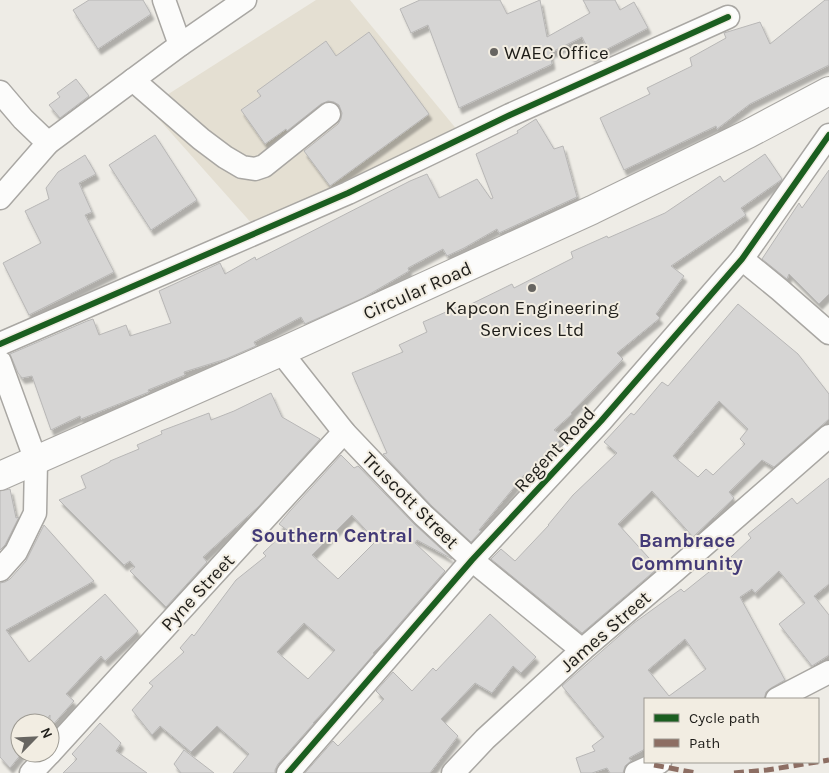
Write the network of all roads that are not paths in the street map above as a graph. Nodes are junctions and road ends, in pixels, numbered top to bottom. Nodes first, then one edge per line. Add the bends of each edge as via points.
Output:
1 (164, 0) edge
2 (245, 0) edge
3 (728, 17) dead end
4 (180, 45) junction
5 (133, 80) junction
6 (829, 91) edge
7 (0, 92) edge
8 (329, 114) dead end
9 (829, 135) edge
10 (48, 143) junction
11 (0, 198) edge
12 (742, 259) junction
13 (829, 333) edge
14 (0, 344) edge
15 (281, 352) junction
16 (0, 362) edge
17 (344, 432) junction
18 (829, 436) edge
19 (36, 461) junction
20 (0, 476) edge
21 (472, 560) junction
22 (0, 570) edge
23 (582, 650) junction
24 (829, 672) edge
25 (779, 698) edge
26 (60, 742) edge
27 (40, 763) edge
28 (31, 773) edge
29 (288, 773) edge
30 (453, 773) edge

1 - 4 street
2 - 4 street
3 - 14 street via 348,192
4 - 5 street
5 - 8 street via 201,139 242,167 255,169 264,166
5 - 10 street
6 - 15 main road, Circular Road via 592,210
7 - 10 street
9 - 12 street, Regent Road
10 - 11 street
12 - 13 street
12 - 21 street, Regent Road via 601,421
15 - 17 street, Truscott Street
15 - 19 main road, Circular Road
16 - 19 street
17 - 21 street, Truscott Street via 423,515
17 - 26 street, Pyne Street
18 - 23 street, James Street
19 - 20 main road, Circular Road
19 - 22 street via 35,513 16,552
21 - 23 street, Truscott Street
21 - 29 street, Regent Road
23 - 30 street, James Street via 485,739
24 - 25 street
27 - 28 street, Pyne Street

